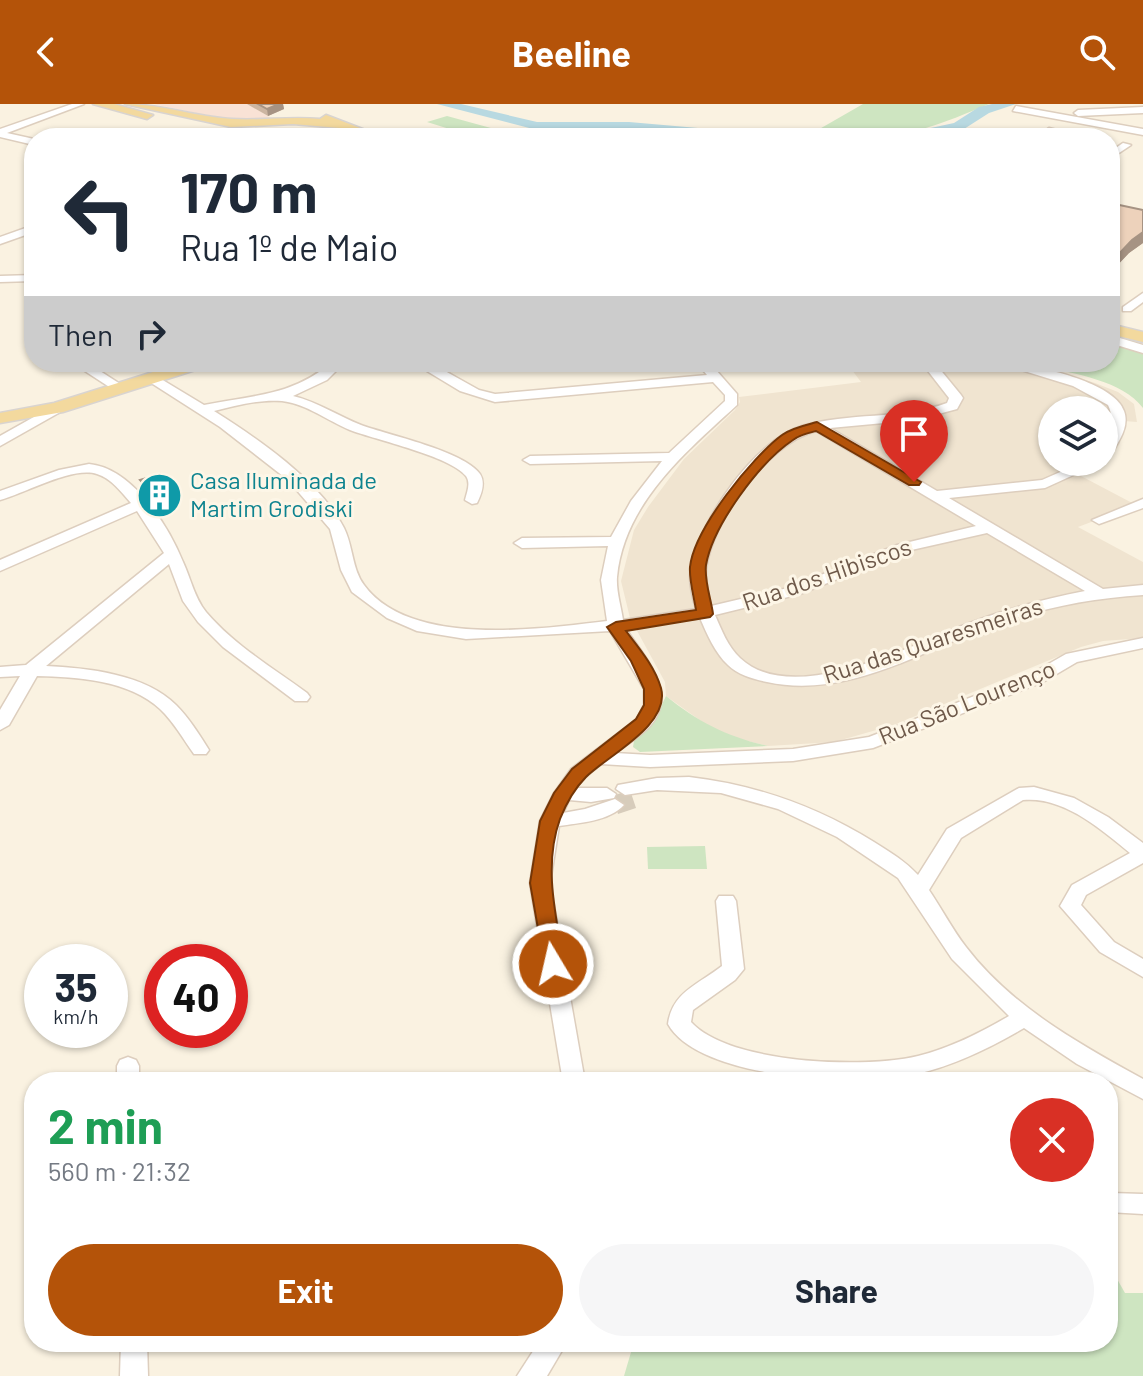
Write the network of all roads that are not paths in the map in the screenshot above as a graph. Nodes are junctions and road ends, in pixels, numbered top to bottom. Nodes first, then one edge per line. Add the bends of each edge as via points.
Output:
1 (80, 104) edge
2 (99, 104) edge
3 (118, 104) edge
4 (131, 104) edge
5 (294, 106) dead end
6 (1016, 109) dead end
7 (310, 110) dead end
8 (1143, 110) edge
9 (1060, 117) junction
10 (293, 120) junction
11 (338, 125) junction
12 (207, 128) edge
13 (228, 128) edge
14 (299, 128) edge
15 (311, 128) edge
16 (344, 128) edge
17 (1143, 132) edge
18 (0, 133) edge
19 (24, 139) edge
20 (1126, 145) dead end
21 (1120, 149) edge
22 (24, 232) edge
23 (0, 241) edge
24 (24, 278) edge
25 (0, 279) edge
26 (1143, 296) edge
27 (1127, 309) dead end
28 (1120, 316) edge
29 (1143, 321) edge
30 (1120, 324) edge
31 (1143, 330) edge
32 (1120, 331) edge
33 (1143, 337) edge
34 (1120, 342) edge
35 (1143, 349) edge
36 (94, 372) edge
37 (172, 372) edge
38 (328, 372) edge
39 (438, 372) edge
40 (711, 372) edge
41 (936, 372) edge
42 (1035, 372) edge
43 (717, 378) junction
44 (151, 379) junction
45 (122, 389) junction
46 (1103, 396) edge
47 (281, 397) junction
48 (57, 408) junction
49 (203, 409) junction
50 (0, 418) edge
51 (817, 426) junction
52 (0, 442) edge
53 (673, 457) junction
54 (530, 460) dead end
55 (1063, 476) edge
56 (938, 495) junction
57 (0, 496) edge
58 (472, 500) dead end
59 (1143, 503) edge
60 (138, 505) junction
61 (1099, 520) dead end
62 (991, 528) junction
63 (616, 541) junction
64 (522, 543) dead end
65 (172, 554) junction
66 (0, 566) edge
67 (1143, 590) edge
68 (1099, 593) junction
69 (705, 614) junction
70 (616, 627) junction
71 (1143, 643) edge
72 (32, 669) junction
73 (0, 672) edge
74 (301, 697) dead end
75 (0, 725) edge
76 (200, 750) dead end
77 (597, 758) junction
78 (563, 793) junction
79 (620, 797) junction
80 (550, 821) junction
81 (1143, 854) edge
82 (919, 890) junction
83 (726, 901) dead end
84 (1143, 969) edge
85 (1023, 1018) junction
86 (572, 1072) edge
87 (1110, 1072) edge
88 (1118, 1076) edge
89 (1143, 1090) edge
90 (1118, 1203) edge
91 (1143, 1204) edge
92 (134, 1352) edge
93 (547, 1352) edge
94 (134, 1376) edge
95 (531, 1376) edge

1 - 18 street
2 - 12 main road
3 - 13 main road
4 - 10 main road via 231,123
5 - 10 main road
6 - 9 street
7 - 11 main road
8 - 9 street
9 - 17 street
10 - 11 main road
10 - 14 main road
11 - 15 main road
11 - 16 main road
18 - 19 street
20 - 21 street
22 - 23 street
24 - 25 street
26 - 27 street
28 - 29 main road
30 - 31 main road
32 - 33 main road
34 - 35 street
36 - 45 street
37 - 44 main road
38 - 47 street
39 - 43 street via 495,398
40 - 43 street
41 - 51 street via 956,398 952,406 927,414
42 - 46 street
43 - 53 street via 732,402
44 - 45 main road
44 - 49 street, Rua dos Hibiscos
45 - 48 main road
47 - 49 street
47 - 58 street via 463,467 474,476
48 - 50 main road
48 - 52 street
49 - 70 street, Rua dos Hibiscos via 314,500 342,540 350,577 362,594 388,613 423,628 458,634
51 - 56 street
51 - 69 street via 778,444 726,506 698,567
53 - 54 street
53 - 63 street via 638,501
55 - 56 street via 1045,484
56 - 62 street
57 - 60 street via 94,468 108,472
59 - 61 street
60 - 65 street
60 - 66 street
62 - 68 street
62 - 69 street, Rua dos Hibiscos via 904,548 780,595
63 - 64 street
63 - 70 street via 609,580
65 - 72 street
65 - 74 street via 194,607
67 - 68 street, Rua das Quaresmeiras
68 - 69 street, Rua das Quaresmeiras via 1029,608 897,657 808,681 758,674 737,664
69 - 70 street, Rua dos Hibiscos
70 - 77 street via 653,689 653,705 644,722
71 - 77 street, Rua São Lourenço via 1072,658 1037,678 861,744 793,755
72 - 73 street
72 - 75 street
72 - 76 street via 141,690 174,713
77 - 78 street
78 - 79 street
78 - 80 street
79 - 80 street via 588,815
79 - 82 street via 673,783 752,794 837,825 904,871
80 - 86 street via 540,883
81 - 82 street via 1057,795 1030,792 954,834
81 - 84 street via 1079,890 1070,906 1107,947
82 - 85 street via 959,953
83 - 85 street via 733,969 680,1011 678,1023 698,1043 775,1064 873,1071 957,1052
85 - 87 street
88 - 89 street
90 - 91 street
92 - 94 street
93 - 95 street

